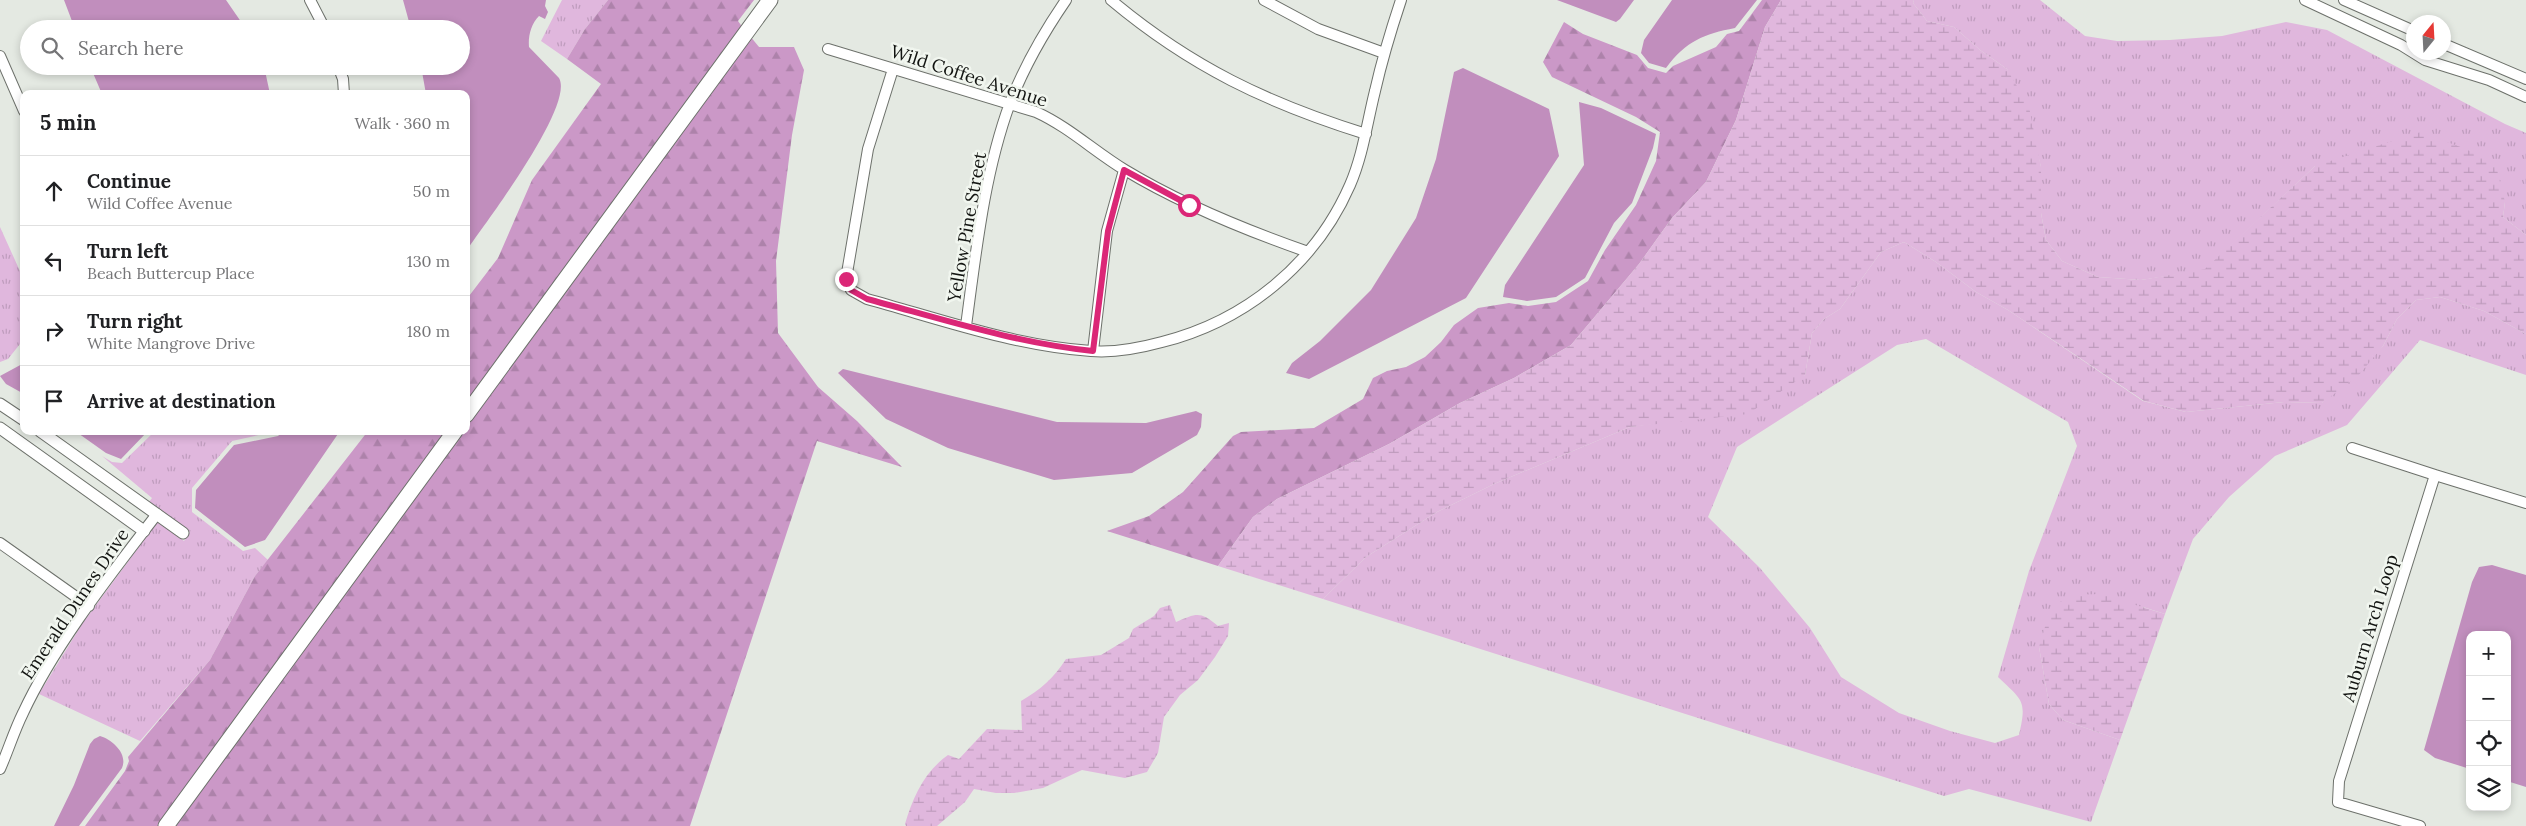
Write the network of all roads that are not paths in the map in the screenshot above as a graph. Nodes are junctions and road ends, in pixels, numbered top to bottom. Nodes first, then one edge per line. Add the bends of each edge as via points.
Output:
1 (310, 0) edge
2 (770, 0) edge
3 (1066, 0) edge
4 (1112, 0) edge
5 (1264, 0) edge
6 (1402, 0) edge
7 (2305, 0) edge
8 (2344, 0) edge
9 (320, 20) edge
10 (2406, 27) edge
11 (2451, 47) edge
12 (828, 49) dead end
13 (1384, 53) junction
14 (0, 56) edge
15 (893, 69) junction
16 (341, 75) edge
17 (2526, 79) edge
18 (344, 90) edge
19 (2526, 97) edge
20 (20, 102) edge
21 (1010, 104) junction
22 (1366, 134) junction
23 (1124, 170) junction
24 (1308, 252) junction
25 (966, 326) junction
26 (1093, 351) junction
27 (0, 404) edge
28 (470, 410) edge
29 (20, 417) edge
30 (0, 428) edge
31 (46, 435) edge
32 (451, 435) edge
33 (2352, 448) dead end
34 (2435, 474) junction
35 (2526, 502) edge
36 (157, 514) junction
37 (144, 531) junction
38 (183, 533) dead end
39 (0, 543) edge
40 (89, 606) junction
41 (0, 769) edge
42 (166, 826) edge
43 (2420, 826) edge

1 - 9 street
2 - 28 main road
3 - 21 street, Yellow Pine Street via 1033,54
4 - 22 street via 1166,43 1242,88
5 - 13 street via 1318,29
6 - 13 street
7 - 19 street via 2402,45 2426,60 2489,80
8 - 10 street
11 - 17 street
12 - 15 street, Wild Coffee Avenue
13 - 22 street
14 - 20 street
15 - 21 street, Wild Coffee Avenue
15 - 25 street via 868,150 846,279 851,290 867,299
16 - 18 street
21 - 23 street, Wild Coffee Avenue via 1054,121
21 - 25 street, Yellow Pine Street via 983,210
22 - 24 street via 1349,187 1330,222
23 - 24 street, Wild Coffee Avenue via 1213,216
23 - 26 street via 1108,231
24 - 26 street via 1262,296 1220,322 1148,346
25 - 26 street via 1054,347
27 - 29 street
30 - 37 street
31 - 36 street
32 - 42 main road
33 - 34 street
34 - 35 street
34 - 43 street, Auburn Arch Loop via 2339,781 2338,802
36 - 37 street, Emerald Dunes Drive
36 - 38 street
37 - 40 street, Emerald Dunes Drive
39 - 40 street
40 - 41 street, Emerald Dunes Drive via 42,677 23,712

